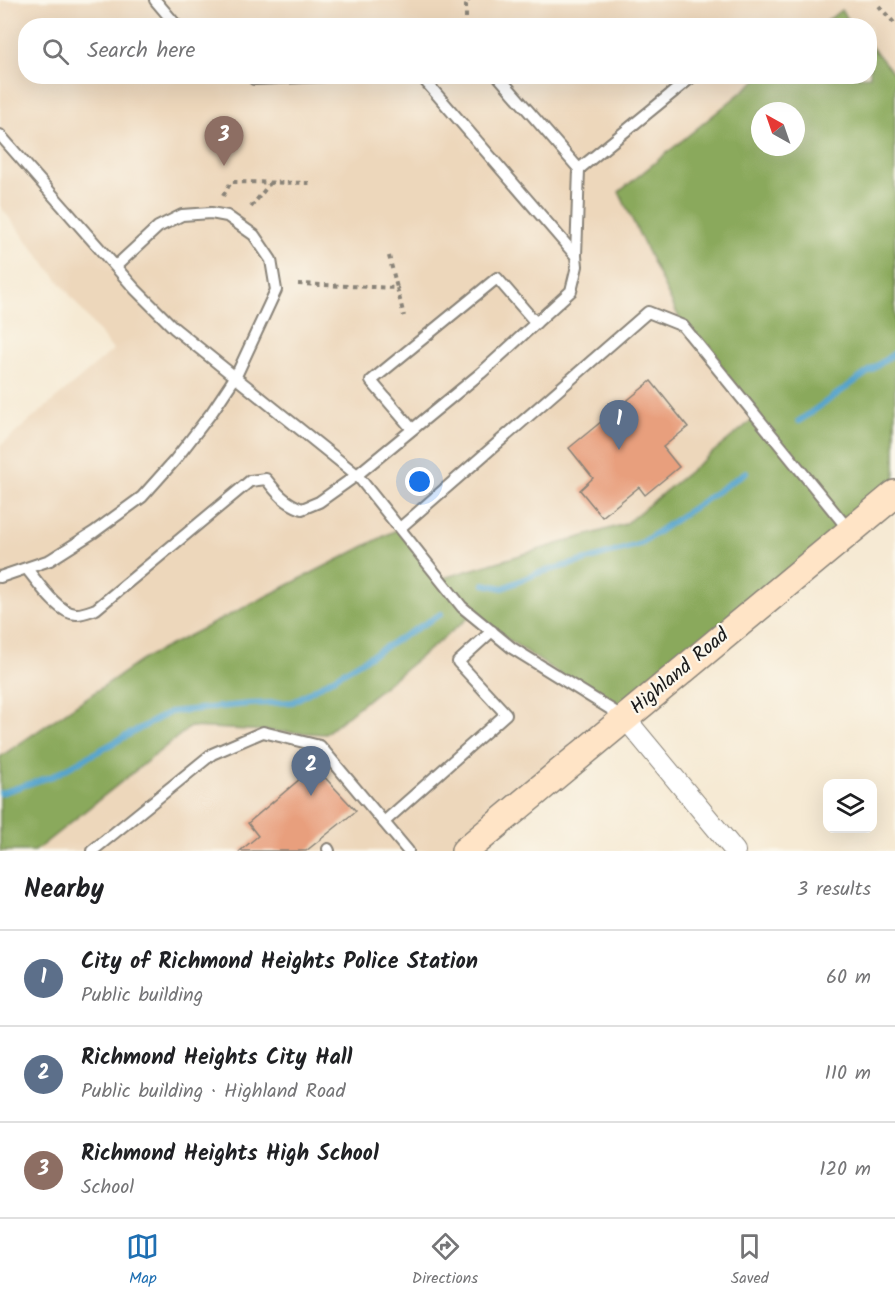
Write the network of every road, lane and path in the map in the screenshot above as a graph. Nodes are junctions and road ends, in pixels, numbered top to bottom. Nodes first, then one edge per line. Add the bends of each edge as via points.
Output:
1 (155, 0) edge
2 (469, 0) edge
3 (879, 6) dead end
4 (170, 18) edge
5 (466, 18) dead end
6 (895, 24) edge
7 (428, 84) edge
8 (505, 84) edge
9 (683, 84) edge
10 (0, 135) edge
11 (579, 169) junction
12 (271, 183) junction
13 (313, 183) dead end
14 (223, 196) dead end
15 (251, 207) dead end
16 (389, 256) dead end
17 (576, 256) junction
18 (116, 266) junction
19 (298, 284) dead end
20 (398, 288) junction
21 (404, 316) dead end
22 (536, 323) junction
23 (236, 376) junction
24 (411, 429) junction
25 (357, 475) junction
26 (895, 494) edge
27 (400, 528) junction
28 (850, 531) junction
29 (27, 569) junction
30 (0, 577) edge
31 (492, 631) junction
32 (625, 718) junction
33 (384, 822) junction
34 (92, 851) edge
35 (408, 851) edge
36 (465, 851) edge
37 (735, 851) edge

1 - 4 lane
2 - 5 path
3 - 6 path
7 - 17 lane
8 - 11 lane
9 - 11 lane
10 - 18 lane
11 - 17 lane
12 - 13 path
12 - 14 path via 231,182
12 - 15 path
16 - 20 path
17 - 22 lane via 572,291
18 - 23 lane via 174,328
18 - 23 lane via 158,226 182,215 227,216 254,235 271,260 276,290
19 - 20 path
20 - 21 path
22 - 24 lane
22 - 24 lane via 497,278 371,381
23 - 25 lane
23 - 29 lane via 176,460 142,497 50,560
24 - 25 lane
25 - 27 lane
25 - 29 lane via 302,509 281,498 266,479 250,482 96,609 75,615 50,597
26 - 28 street, Highland Road
27 - 28 lane via 648,312 683,326
27 - 31 lane via 462,608
28 - 32 street, Highland Road
29 - 30 lane
31 - 32 lane via 512,648
31 - 33 lane via 458,662 506,714
32 - 36 street, Highland Road
32 - 37 street
33 - 34 lane via 320,746 263,732 212,754
33 - 35 lane

